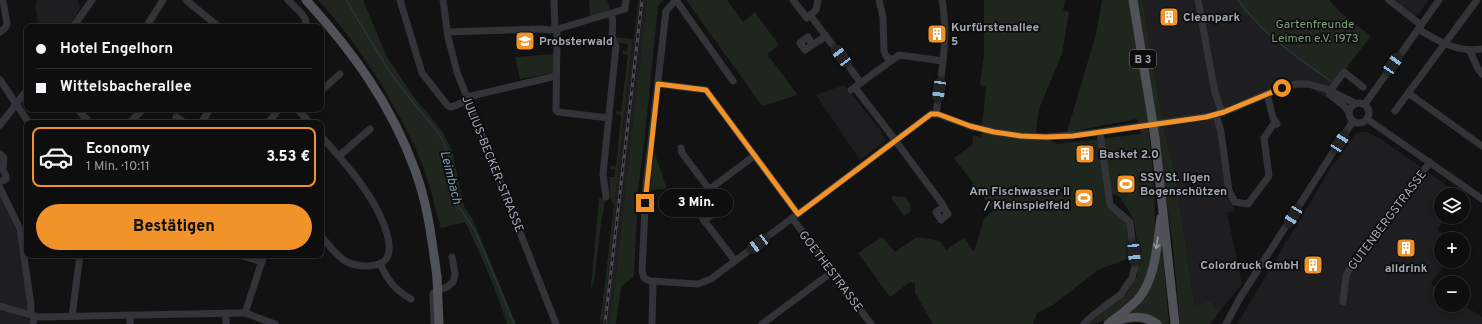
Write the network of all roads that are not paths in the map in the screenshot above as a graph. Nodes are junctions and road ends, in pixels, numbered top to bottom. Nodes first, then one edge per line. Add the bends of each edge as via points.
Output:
1 (3, 0) edge
2 (92, 0) edge
3 (163, 0) edge
4 (288, 0) edge
5 (306, 0) edge
6 (400, 0) edge
7 (443, 0) edge
8 (554, 0) edge
9 (626, 0) edge
10 (676, 0) edge
11 (793, 0) edge
12 (818, 0) edge
13 (879, 0) edge
14 (942, 0) edge
15 (1133, 0) edge
16 (1198, 0) edge
17 (1389, 0) edge
18 (1439, 0) edge
19 (1477, 0) edge
20 (189, 1) edge
21 (611, 14) junction
22 (810, 15) junction
23 (75, 24) edge
24 (148, 24) edge
25 (216, 24) edge
26 (306, 24) edge
27 (1420, 27) junction
28 (556, 29) junction
29 (0, 32) edge
30 (447, 32) junction
31 (826, 36) junction
32 (812, 44) dead end
33 (1444, 44) junction
34 (1482, 49) edge
35 (1470, 51) junction
36 (892, 60) junction
37 (943, 61) junction
38 (340, 74) dead end
39 (1482, 74) edge
40 (556, 76) junction
41 (0, 80) edge
42 (733, 81) dead end
43 (861, 83) junction
44 (658, 84) junction
45 (1363, 87) dead end
46 (324, 88) edge
47 (1322, 88) junction
48 (1330, 91) junction
49 (1408, 93) junction
50 (24, 94) edge
51 (1267, 94) junction
52 (467, 98) junction
53 (1355, 103) junction
54 (16, 104) junction
55 (1365, 104) junction
56 (1395, 110) dead end
57 (80, 112) edge
58 (141, 112) edge
59 (277, 112) edge
60 (301, 112) edge
61 (1348, 112) junction
62 (936, 114) junction
63 (1219, 114) junction
64 (176, 117) dead end
65 (609, 118) junction
66 (1367, 119) junction
67 (27, 120) edge
68 (87, 120) edge
69 (132, 120) edge
70 (180, 120) edge
71 (270, 120) edge
72 (307, 120) edge
73 (1154, 121) junction
74 (1354, 121) junction
75 (0, 125) edge
76 (370, 129) dead end
77 (1100, 132) junction
78 (324, 139) edge
79 (895, 141) junction
80 (1482, 146) edge
81 (681, 148) dead end
82 (0, 154) edge
83 (339, 156) junction
84 (754, 156) junction
85 (1430, 162) junction
86 (0, 182) edge
87 (0, 188) edge
88 (709, 190) junction
89 (606, 197) dead end
90 (1482, 199) edge
91 (730, 201) dead end
92 (1163, 204) junction
93 (943, 207) dead end
94 (795, 216) junction
95 (704, 221) junction
96 (324, 239) edge
97 (24, 257) edge
98 (452, 257) dead end
99 (24, 258) edge
100 (80, 258) edge
101 (263, 259) edge
102 (735, 261) junction
103 (380, 264) junction
104 (832, 272) junction
105 (653, 282) junction
106 (411, 299) dead end
107 (1343, 302) dead end
108 (0, 306) edge
109 (226, 313) junction
110 (245, 313) junction
111 (32, 315) junction
112 (130, 315) junction
113 (72, 316) junction
114 (867, 323) edge
115 (33, 324) edge
116 (130, 324) edge
117 (226, 324) edge
118 (275, 324) edge
119 (434, 324) edge
120 (439, 324) edge
121 (556, 324) edge
122 (652, 324) edge
123 (762, 324) edge
124 (1084, 324) edge
125 (1109, 324) edge
126 (1157, 324) edge
127 (1175, 324) edge
128 (1226, 324) edge

1 - 29 street via 6,24
2 - 23 street
3 - 24 street
4 - 26 street via 306,19
5 - 120 main road, bridge via 352,54 381,97 416,171 431,231
6 - 52 street via 423,74 448,106 452,107
7 - 30 street, JULIUS-BECKER-STRASSE
8 - 28 street
9 - 21 street via 625,9
10 - 42 street
10 - 44 street via 666,11
11 - 22 street via 807,18
12 - 22 street via 817,8
13 - 36 street via 884,24 884,51
14 - 37 street via 945,28
15 - 73 main road, B 3
16 - 63 street
17 - 27 street
18 - 27 street
19 - 33 street
20 - 25 street
21 - 28 street
21 - 65 street via 612,39 616,46
22 - 31 street
27 - 33 street
27 - 55 street
28 - 30 street
28 - 40 street
30 - 52 street, JULIUS-BECKER-STRASSE via 454,63
31 - 32 street
31 - 43 street
33 - 35 street
33 - 49 street
34 - 35 street
35 - 39 street
36 - 37 street via 903,55
36 - 43 street
37 - 62 street
38 - 46 street
40 - 52 street
40 - 65 street via 555,104 558,112
41 - 54 street
43 - 79 street via 853,89 865,102 864,106 880,127 884,126
44 - 84 street, GOETHESTRASSE via 706,90
44 - 105 street via 646,191 642,271 646,280
45 - 48 street via 1344,72
47 - 48 street
47 - 51 street via 1296,84
47 - 61 street
48 - 53 street
49 - 56 street
49 - 80 street
50 - 54 street
51 - 63 street
51 - 63 street via 1276,123 1264,138 1269,176 1248,204 1235,202 1229,191
52 - 121 street, JULIUS-BECKER-STRASSE
53 - 55 street
53 - 61 street via 1350,106
54 - 67 street
54 - 75 street
55 - 66 street via 1369,110
57 - 68 street
58 - 69 street
59 - 71 street
60 - 72 street
61 - 74 street
62 - 77 street via 984,130 1021,136 1062,136
62 - 79 street via 926,117
63 - 73 street via 1188,120
64 - 70 street
65 - 89 street via 603,174
66 - 74 street via 1360,123
66 - 85 street
73 - 77 street
73 - 92 main road, B 3, bridge
74 - 128 street via 1240,298
76 - 83 street
77 - 124 street via 1110,204 1130,222 1135,266 1132,278 1123,292
78 - 83 street
79 - 93 street
79 - 94 street
81 - 88 street
82 - 86 street via 4,158 3,170 6,176 6,179
83 - 103 street via 375,208 388,237 389,255
84 - 88 street
84 - 94 street, GOETHESTRASSE
85 - 90 street
85 - 107 street, GUTENBERGSTRASSE via 1349,270
87 - 97 street via 20,229
88 - 95 street via 695,200 694,207
91 - 95 street
92 -> 125 main road via 1147,285 1139,298
92 - 127 main road, B 3
94 - 102 street
94 - 104 street, GOETHESTRASSE
95 - 102 street
96 - 103 street via 346,262 357,265
98 - 119 street via 455,274 453,282 433,295
99 - 111 street
100 - 113 street
101 - 110 street
102 - 105 street via 702,284
103 - 106 street via 393,286
104 - 114 street, GOETHESTRASSE
104 - 123 street
105 - 122 street
108 - 111 street
109 - 110 street
109 - 112 street
109 - 117 street
110 - 118 street
111 - 113 street
111 - 115 street
112 - 113 street
112 - 116 street
125 - 126 main road via 1137,317

